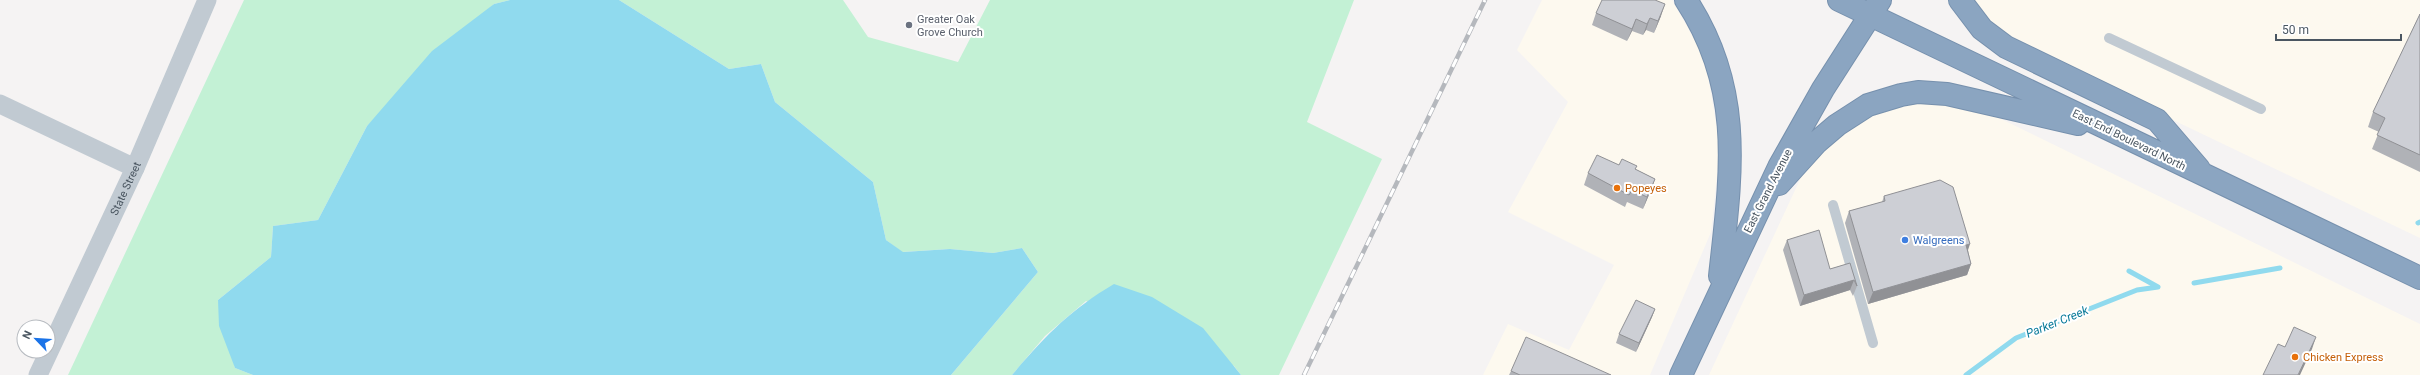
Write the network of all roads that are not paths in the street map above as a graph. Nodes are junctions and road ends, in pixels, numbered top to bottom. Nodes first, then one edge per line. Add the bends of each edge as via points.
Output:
1 (207, 0) edge
2 (1686, 0) edge
3 (1839, 0) edge
4 (1960, 0) edge
5 (1875, 8) edge
6 (2109, 38) dead end
7 (0, 104) edge
8 (2261, 109) dead end
9 (2116, 133) junction
10 (135, 168) junction
11 (2205, 176) junction
12 (1833, 205) dead end
13 (1758, 208) junction
14 (2420, 278) edge
15 (1718, 294) junction
16 (1873, 343) dead end
17 (38, 375) edge
18 (1681, 375) edge

1 - 10 street, State Street
2 - 15 highway via 1713,52 1729,116 1731,178
3 - 5 highway, East End Boulevard North
4 - 11 highway via 1982,29 2006,47 2157,120
5 - 9 highway, East End Boulevard North
5 - 13 highway, East Grand Avenue via 1804,120
6 - 8 lane
7 - 10 street
9 - 11 highway, East End Boulevard North
9 - 13 highway via 1947,94 1918,92 1901,95 1868,105 1837,125 1817,142
10 - 17 street, State Street
11 - 14 highway, East End Boulevard North
12 - 16 lane
13 - 15 highway, East Grand Avenue
15 - 18 highway, East Grand Avenue

